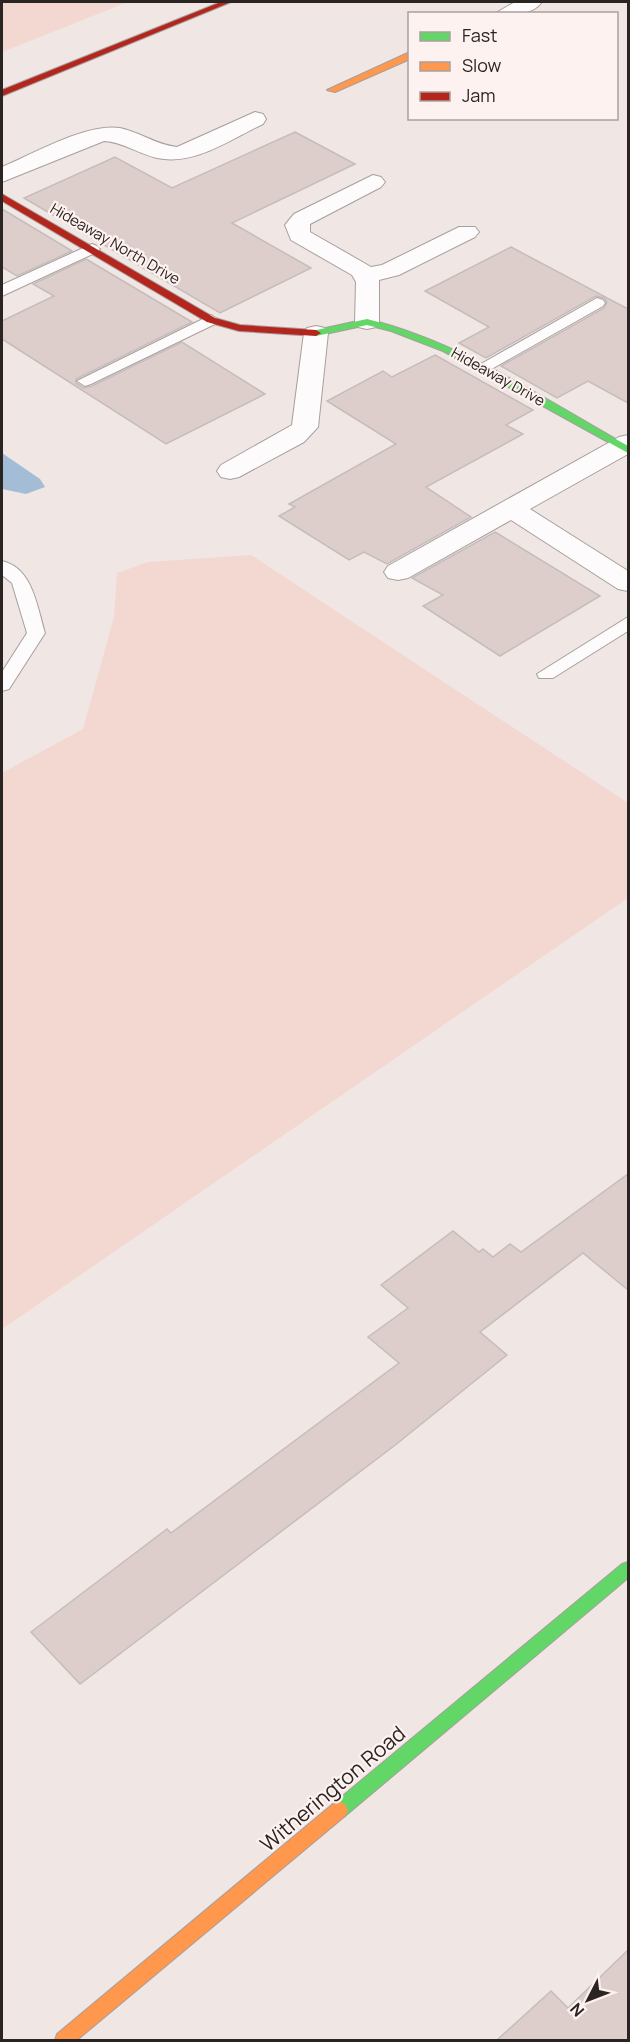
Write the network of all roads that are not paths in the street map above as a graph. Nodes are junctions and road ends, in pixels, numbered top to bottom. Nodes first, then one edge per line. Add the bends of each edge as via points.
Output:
1 (227, 2) edge
2 (531, 2) edge
3 (508, 12) edge
4 (408, 56) edge
5 (332, 90) dead end
6 (2, 93) edge
7 (255, 119) dead end
8 (2, 175) edge
9 (373, 182) dead end
10 (2, 197) edge
11 (467, 232) dead end
12 (92, 249) junction
13 (364, 276) junction
14 (2, 291) edge
15 (597, 303) dead end
16 (211, 320) junction
17 (367, 322) junction
18 (316, 333) junction
19 (482, 368) junction
20 (85, 381) dead end
21 (627, 447) edge
22 (230, 471) dead end
23 (512, 509) junction
24 (2, 566) edge
25 (398, 572) dead end
26 (628, 583) edge
27 (628, 623) edge
28 (546, 674) dead end
29 (2, 685) edge
30 (628, 1569) edge
31 (64, 2040) edge

1 - 6 street
2 - 3 street
4 - 5 street
7 - 8 street via 180,154 160,152 119,135 101,134
9 - 13 street via 297,225 299,235 357,267
10 - 12 street, Hideaway North Drive
11 - 13 street via 390,270
12 - 14 lane
12 - 16 street, Hideaway North Drive
13 - 17 street via 368,282
15 - 19 lane
16 - 18 street, Hideaway North Drive via 238,328
16 - 20 lane
17 - 18 street, Hideaway North Drive
17 - 19 street, Hideaway Drive via 420,338
18 - 22 street via 305,427
19 - 21 street, Hideaway Drive
21 - 23 street, Hideaway Drive
23 - 25 street, Hideaway Drive
23 - 26 street
24 - 29 lane via 20,581 36,633
27 - 28 lane
30 - 31 street, Witherington Road

